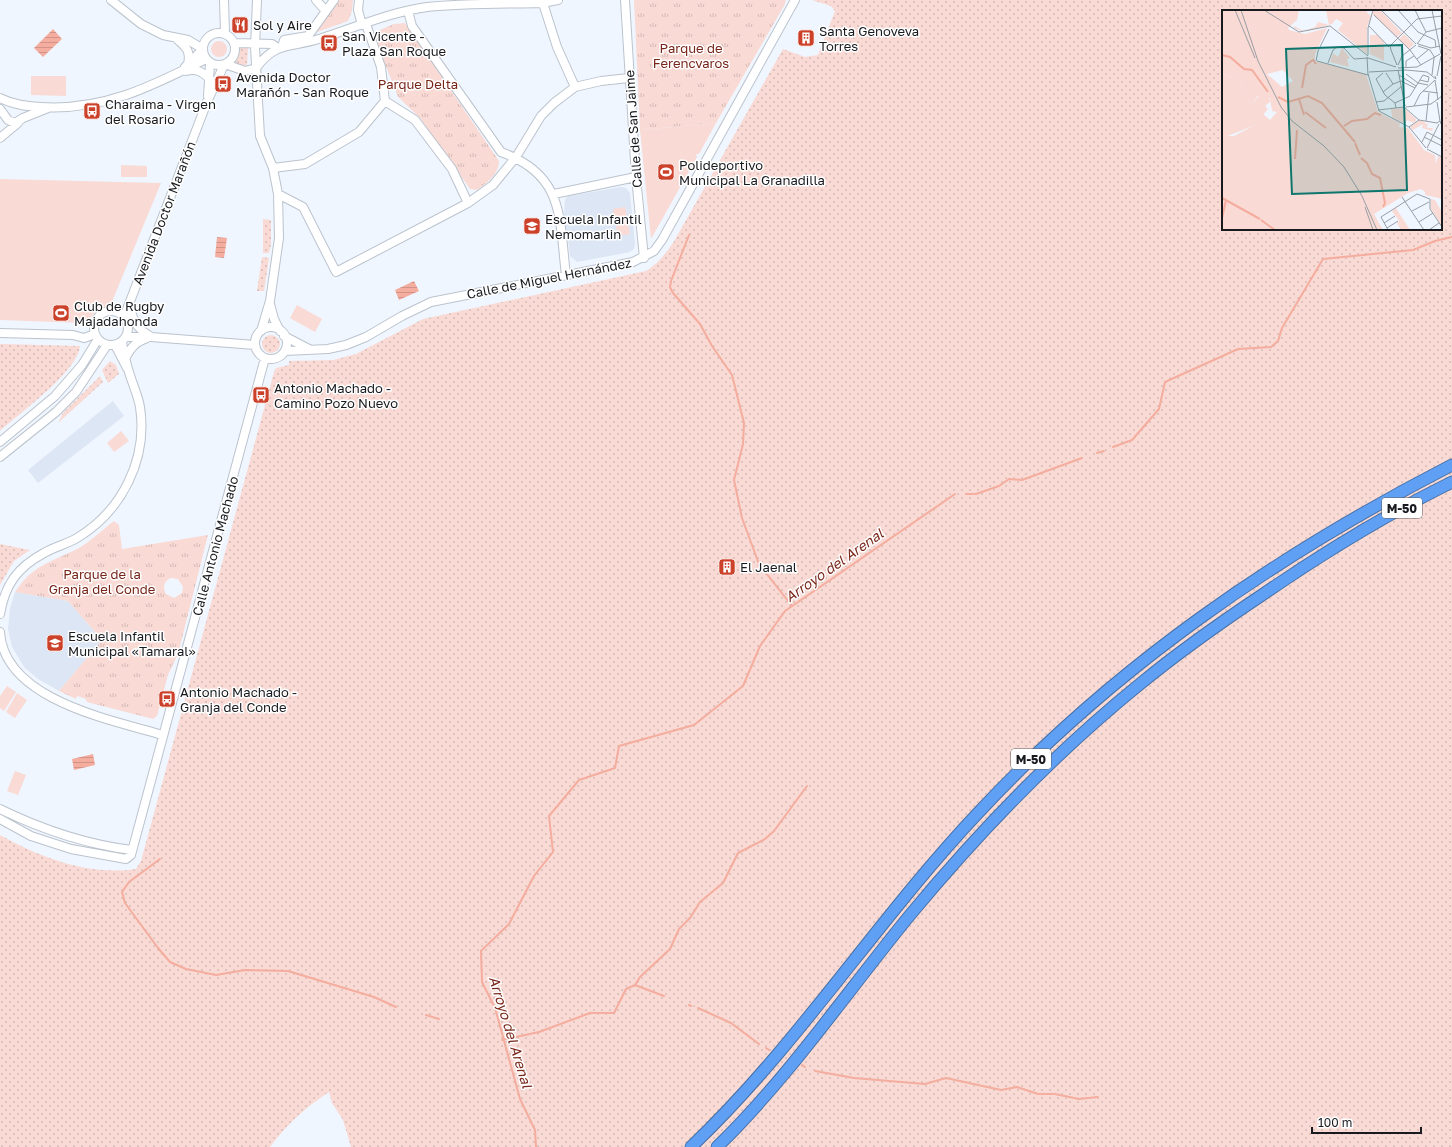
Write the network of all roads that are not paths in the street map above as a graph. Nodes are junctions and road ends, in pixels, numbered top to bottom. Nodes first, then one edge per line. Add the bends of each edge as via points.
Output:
1 (111, 0) edge
2 (224, 0) edge
3 (257, 0) edge
4 (316, 0) edge
5 (334, 0) edge
6 (358, 0) edge
7 (558, 0) edge
8 (625, 0) edge
9 (796, 0) edge
10 (542, 1) edge
11 (326, 11) junction
12 (408, 11) junction
13 (364, 24) junction
14 (221, 33) junction
15 (176, 39) junction
16 (234, 43) junction
17 (255, 44) junction
18 (280, 48) junction
19 (203, 49) junction
20 (208, 61) junction
21 (188, 64) junction
22 (225, 65) junction
23 (256, 68) junction
24 (180, 72) junction
25 (629, 78) junction
26 (210, 79) junction
27 (575, 87) junction
28 (0, 98) edge
29 (385, 101) junction
30 (207, 102) junction
31 (16, 105) junction
32 (51, 108) junction
33 (4, 114) edge
34 (21, 120) junction
35 (0, 138) edge
36 (516, 157) junction
37 (273, 168) junction
38 (636, 177) junction
39 (278, 194) junction
40 (554, 194) junction
41 (468, 203) junction
42 (644, 258) junction
43 (566, 275) junction
44 (129, 301) junction
45 (270, 301) junction
46 (116, 311) junction
47 (124, 317) junction
48 (261, 331) junction
49 (0, 333) edge
50 (282, 333) junction
51 (95, 334) junction
52 (73, 335) junction
53 (151, 337) junction
54 (84, 338) junction
55 (120, 340) junction
56 (255, 345) junction
57 (309, 349) junction
58 (91, 350) junction
59 (285, 351) junction
60 (101, 356) junction
61 (123, 358) junction
62 (265, 358) junction
63 (0, 442) edge
64 (0, 457) edge
65 (1452, 465) edge
66 (1452, 482) edge
67 (0, 614) edge
68 (0, 632) edge
69 (163, 735) junction
70 (0, 809) edge
71 (0, 819) edge
72 (123, 849) junction
73 (132, 850) junction
74 (125, 859) junction
75 (691, 1147) edge
76 (716, 1147) edge

1 - 15 street via 141,24
2 - 14 street
3 - 17 street
4 - 11 street
5 - 11 street
6 - 13 street via 358,10
7 - 10 street
8 - 25 street, Calle de San Jaime
9 - 42 street, Calle de Miguel Hernández via 662,240 654,251
10 - 12 street via 427,7
10 - 27 street via 557,47
11 - 18 street via 308,36 284,40
12 - 13 street
12 - 36 street via 412,26 501,152
13 - 18 street via 312,42
13 - 29 street via 381,67
14 - 16 street
14 - 19 street via 209,36
15 - 19 street via 188,40
15 - 21 street via 186,47 190,57
16 - 17 street
16 - 22 street, Avenida Doctor Marañón via 235,53
17 - 18 street via 272,44
17 - 23 street
18 - 23 street via 264,58
19 - 20 street, Avenida Doctor Marañón
19 - 21 street
20 - 22 street via 218,66
20 - 24 street
20 - 26 street, Avenida Doctor Marañón
21 - 24 street
22 - 23 street via 245,71
22 - 30 street, Avenida Doctor Marañón
23 - 37 street via 260,136
24 - 26 street via 193,69
24 - 32 street via 113,100
25 - 27 street via 601,80
25 - 38 street, Calle de San Jaime
26 - 30 street, Avenida Doctor Marañón
27 - 36 street via 541,116
28 - 31 street
29 - 37 street via 359,132 305,164
29 - 41 street via 415,120 452,169
30 - 44 street, Avenida Doctor Marañón
31 - 32 street
31 - 33 street via 7,108
31 - 34 street via 24,111
32 - 34 street
33 - 34 street via 10,122
33 - 35 street
34 - 35 street
36 - 40 street via 544,178
36 - 41 street via 493,185
37 - 39 street
38 - 40 street
38 - 42 street, Calle de San Jaime
39 - 41 street via 303,207 336,272
39 - 45 street via 279,238
40 - 43 street
42 - 43 street, Calle de Miguel Hernández
43 - 57 street, Calle de Miguel Hernández via 432,302 346,345 328,349
44 - 46 street, Avenida Doctor Marañón
44 - 47 street, Avenida Doctor Marañón
44 - 53 street via 133,320
45 - 48 street
45 - 50 street via 274,319
46 - 47 street
46 - 51 street, Avenida Doctor Marañón via 104,312 99,316
47 - 55 street
48 - 50 street via 271,328
48 - 56 street
49 - 52 street
50 - 57 street, Calle de Miguel Hernández
50 - 59 street via 286,342
51 - 52 street
51 - 54 street
51 - 55 street
51 - 58 street
52 - 54 street
53 - 55 street
53 - 56 street
53 - 61 street via 140,340
54 - 58 street
55 - 60 street
55 - 61 street
56 - 62 street via 258,353
57 - 59 street, Calle de Miguel Hernández
58 - 63 street via 56,396
59 - 62 street via 278,357
60 - 61 street via 112,354
60 - 64 street via 76,392 56,412
61 - 67 street via 140,406 138,457 130,481 113,508 92,528 76,539 43,553 15,574 2,600
62 - 69 street, Calle Antonio Machado
65 - 75 highway, M-50 via 1332,530 1198,618 1130,670 1050,739 977,813 900,901 791,1040 725,1115
66 - 76 highway, M-50 via 1353,535 1210,631 1140,684 1064,751 988,826 910,915 804,1050 738,1126
68 - 69 street via 1,642 16,672 35,687 80,711
69 - 73 street, Calle Antonio Machado
70 - 72 street via 34,826 74,839
71 - 74 street via 31,836 71,849
72 - 73 street
72 - 74 street via 126,853
73 - 74 street via 129,858

